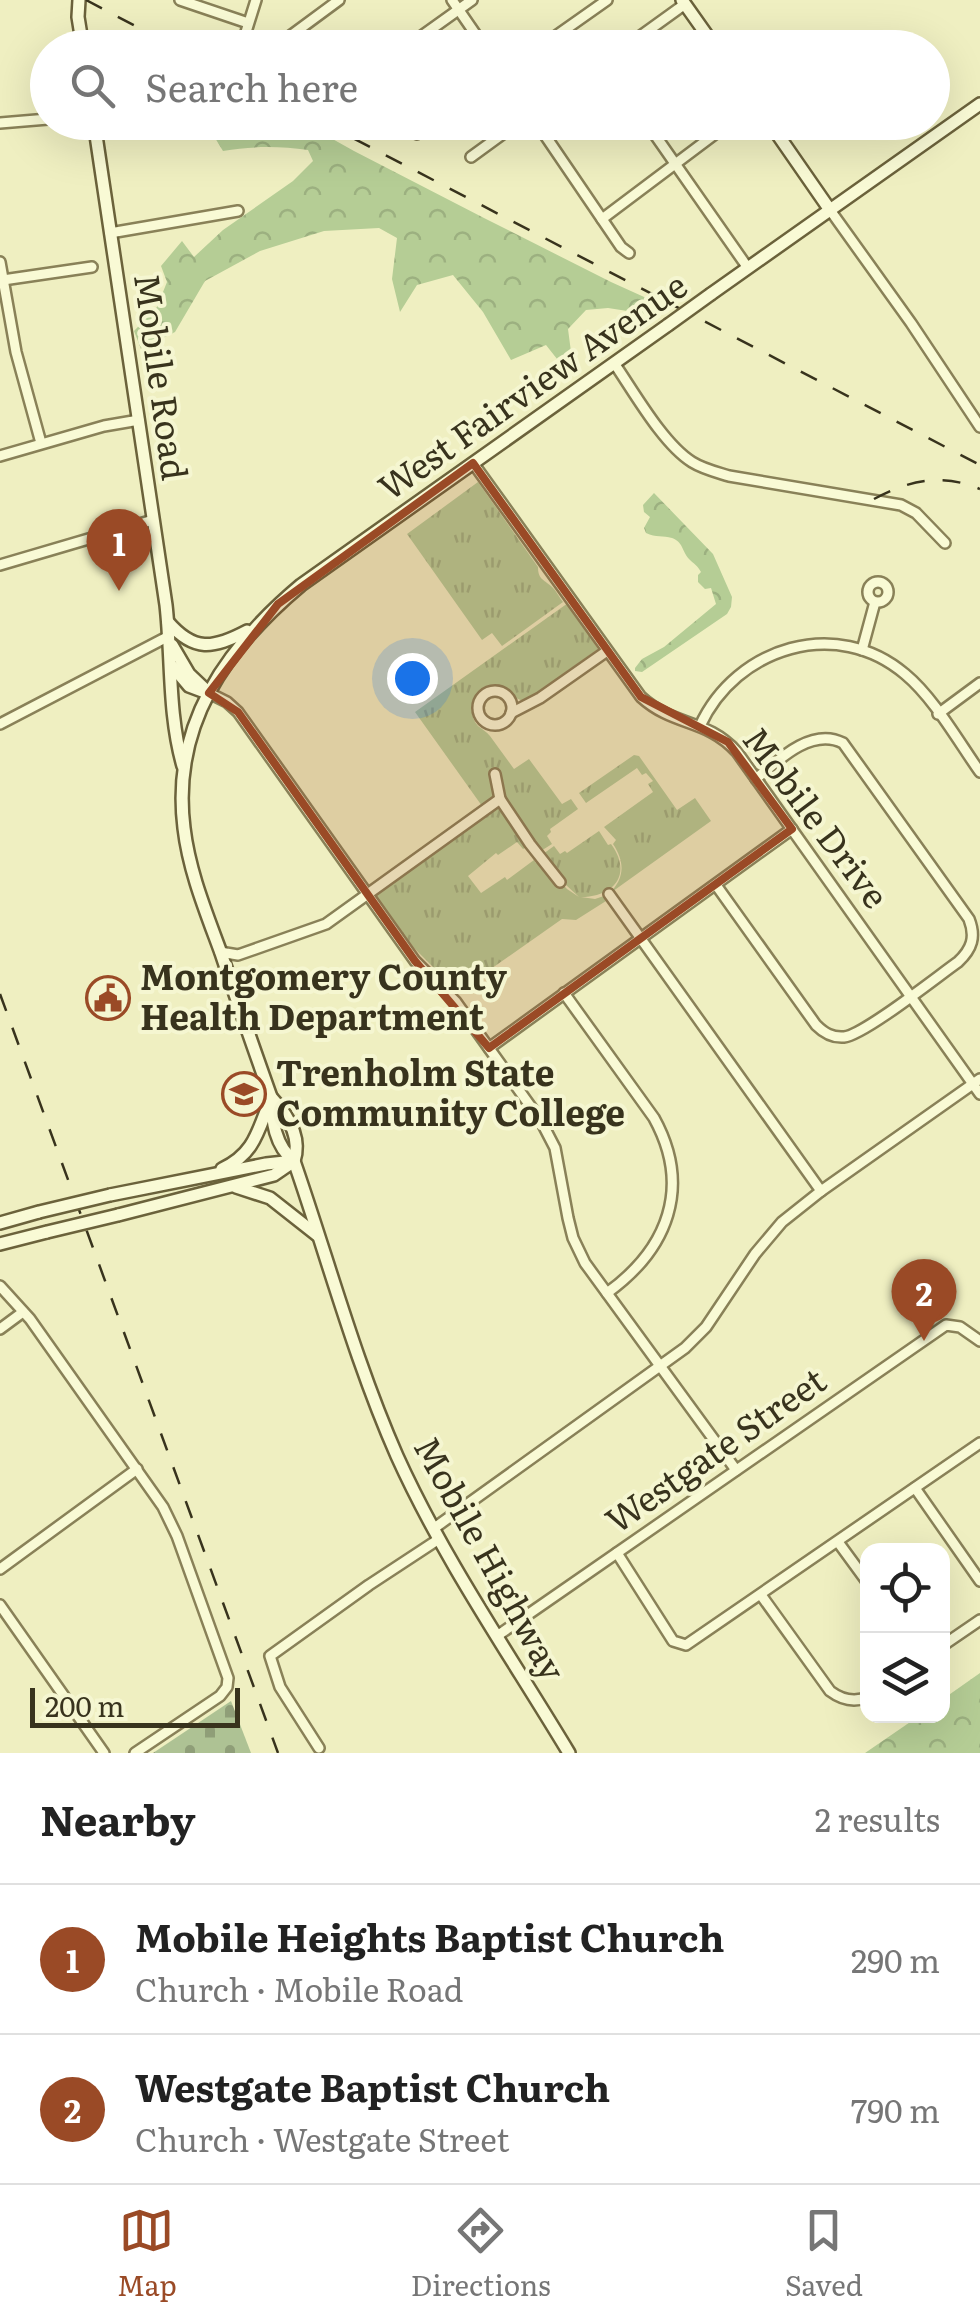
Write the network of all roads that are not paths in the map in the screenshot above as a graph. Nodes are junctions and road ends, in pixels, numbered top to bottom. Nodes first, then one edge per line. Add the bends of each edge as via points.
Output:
1 (79, 0) edge
2 (180, 0) edge
3 (256, 0) edge
4 (340, 0) edge
5 (452, 0) edge
6 (472, 0) edge
7 (607, 0) edge
8 (684, 2) edge
9 (459, 10) junction
10 (248, 23) junction
11 (80, 30) edge
12 (246, 30) edge
13 (299, 30) edge
14 (431, 30) edge
15 (472, 30) edge
16 (565, 30) edge
17 (647, 30) edge
18 (703, 30) edge
19 (980, 104) edge
20 (30, 120) edge
21 (0, 123) edge
22 (950, 125) edge
23 (97, 140) edge
24 (494, 140) edge
25 (548, 140) edge
26 (659, 140) edge
27 (707, 140) edge
28 (781, 140) edge
29 (929, 140) edge
30 (471, 157) dead end
31 (676, 164) junction
32 (238, 210) dead end
33 (830, 210) junction
34 (602, 219) junction
35 (110, 233) junction
36 (629, 253) dead end
37 (0, 262) edge
38 (92, 266) dead end
39 (748, 268) junction
40 (3, 280) junction
41 (614, 363) junction
42 (139, 420) junction
43 (980, 427) edge
44 (40, 444) junction
45 (0, 456) edge
46 (473, 463) junction
47 (153, 520) junction
48 (944, 543) dead end
49 (0, 565) edge
50 (875, 602) dead end
51 (168, 622) junction
52 (255, 627) junction
53 (170, 638) junction
54 (862, 650) junction
55 (607, 651) junction
56 (171, 663) junction
57 (980, 683) edge
58 (209, 693) junction
59 (511, 713) dead end
60 (938, 714) junction
61 (0, 724) edge
62 (700, 726) junction
63 (184, 770) junction
64 (980, 772) edge
65 (496, 774) dead end
66 (756, 779) junction
67 (500, 799) junction
68 (792, 830) junction
69 (560, 882) dead end
70 (716, 886) junction
71 (368, 894) junction
72 (609, 894) dead end
73 (641, 939) junction
74 (220, 952) junction
75 (564, 993) junction
76 (910, 996) junction
77 (489, 1048) junction
78 (976, 1081) edge
79 (980, 1094) edge
80 (271, 1097) junction
81 (294, 1161) junction
82 (202, 1176) junction
83 (232, 1186) junction
84 (821, 1192) junction
85 (0, 1223) edge
86 (320, 1237) junction
87 (0, 1244) edge
88 (0, 1286) edge
89 (607, 1293) junction
90 (23, 1312) junction
91 (0, 1329) edge
92 (980, 1341) edge
93 (660, 1366) junction
94 (980, 1443) edge
95 (137, 1469) junction
96 (736, 1470) junction
97 (914, 1488) junction
98 (436, 1534) junction
99 (838, 1542) junction
100 (617, 1553) junction
101 (0, 1568) edge
102 (860, 1572) edge
103 (980, 1581) edge
104 (761, 1595) junction
105 (0, 1605) edge
106 (980, 1620) edge
107 (497, 1636) junction
108 (950, 1641) edge
109 (860, 1699) edge
110 (319, 1748) dead end
111 (104, 1753) edge
112 (135, 1753) edge
113 (568, 1753) edge

1 - 11 main road
2 - 10 street
3 - 10 street
4 - 13 street
5 - 9 street
6 - 9 street
7 - 16 street
8 - 17 street
8 - 18 main road
9 - 14 street
9 - 15 street
10 - 12 street
19 - 22 main road, West Fairview Avenue
20 - 21 street
23 - 35 main road, Mobile Road
24 - 30 street
25 - 34 street
26 - 31 street
27 - 31 street
28 - 33 main road
29 - 33 main road, West Fairview Avenue
31 - 34 street
31 - 39 street
32 - 35 street
33 - 39 main road, West Fairview Avenue
33 - 43 street
34 - 36 street
35 - 42 main road, Mobile Road
37 - 40 street
38 - 40 street
39 - 41 main road, West Fairview Avenue, bridge
40 - 44 street
41 - 46 main road, West Fairview Avenue
41 - 48 street via 690,461 729,476 902,504
42 - 44 street
42 - 47 main road, Mobile Road
44 - 45 street
46 - 52 main road, West Fairview Avenue via 301,585
46 - 55 street, Mobile Drive
47 - 49 street
47 - 51 main road, Mobile Road
50 - 54 street
51 - 52 main road via 184,639 206,646
51 - 53 main road, Mobile Road
52 - 58 main road, West Fairview Avenue
53 - 56 main road, Mobile Road
53 - 58 main road, Mobile Road via 189,674
53 - 61 street
54 - 60 street via 906,674
54 - 62 street via 816,644 767,656 726,686
55 - 59 street
55 - 62 street, Mobile Drive via 649,704
56 - 58 main road via 189,686
56 - 63 main road, Mobile Road via 174,736
57 - 60 street
58 - 63 main road, West Fairview Avenue
58 - 71 street via 238,712
60 - 64 street
62 - 66 street, Mobile Drive via 728,742
63 - 74 main road, Mobile Highway via 187,846
65 - 67 street
66 - 68 street, Mobile Drive
66 - 76 street via 815,739 837,740 964,910 973,942
67 - 69 street
67 - 71 street
68 - 70 street
68 - 76 street, Mobile Drive
70 - 73 street
70 - 76 street via 827,1034 854,1034
71 - 74 street via 322,926 238,955
71 - 77 street
72 - 73 street
73 - 75 street
73 - 84 street
74 - 80 main road, Mobile Highway
75 - 77 street
75 - 89 street via 654,1118 671,1165 660,1236
76 - 78 street, Mobile Drive
77 - 89 street via 550,1137 573,1238
78 - 79 street, Mobile Drive
78 - 84 street
80 - 81 main road, Mobile Highway via 283,1152
80 - 82 main road via 248,1150
81 - 82 main road
81 - 83 main road via 274,1175
81 - 86 main road, Mobile Highway
82 - 85 main road, bridge
83 - 86 main road via 270,1198
83 - 87 main road, bridge
84 - 93 street via 773,1232 706,1327
86 - 98 main road, Mobile Highway via 382,1421
88 - 90 street
89 - 93 street
90 - 91 street
90 - 95 street
92 - 96 street, Westgate Street via 946,1324
93 - 96 street
93 - 98 street
94 - 97 street
95 - 101 street
95 - 112 street via 178,1536 228,1678 212,1702
96 - 100 street, Westgate Street
97 - 99 street
97 - 103 street
98 - 107 main road, Mobile Highway
98 - 110 street via 270,1656 280,1687
99 - 102 street
99 - 104 street
100 - 104 street via 681,1645
100 - 107 street, Westgate Street
104 - 109 street via 830,1691
105 - 111 street
106 - 108 street
107 - 113 main road, Mobile Highway

